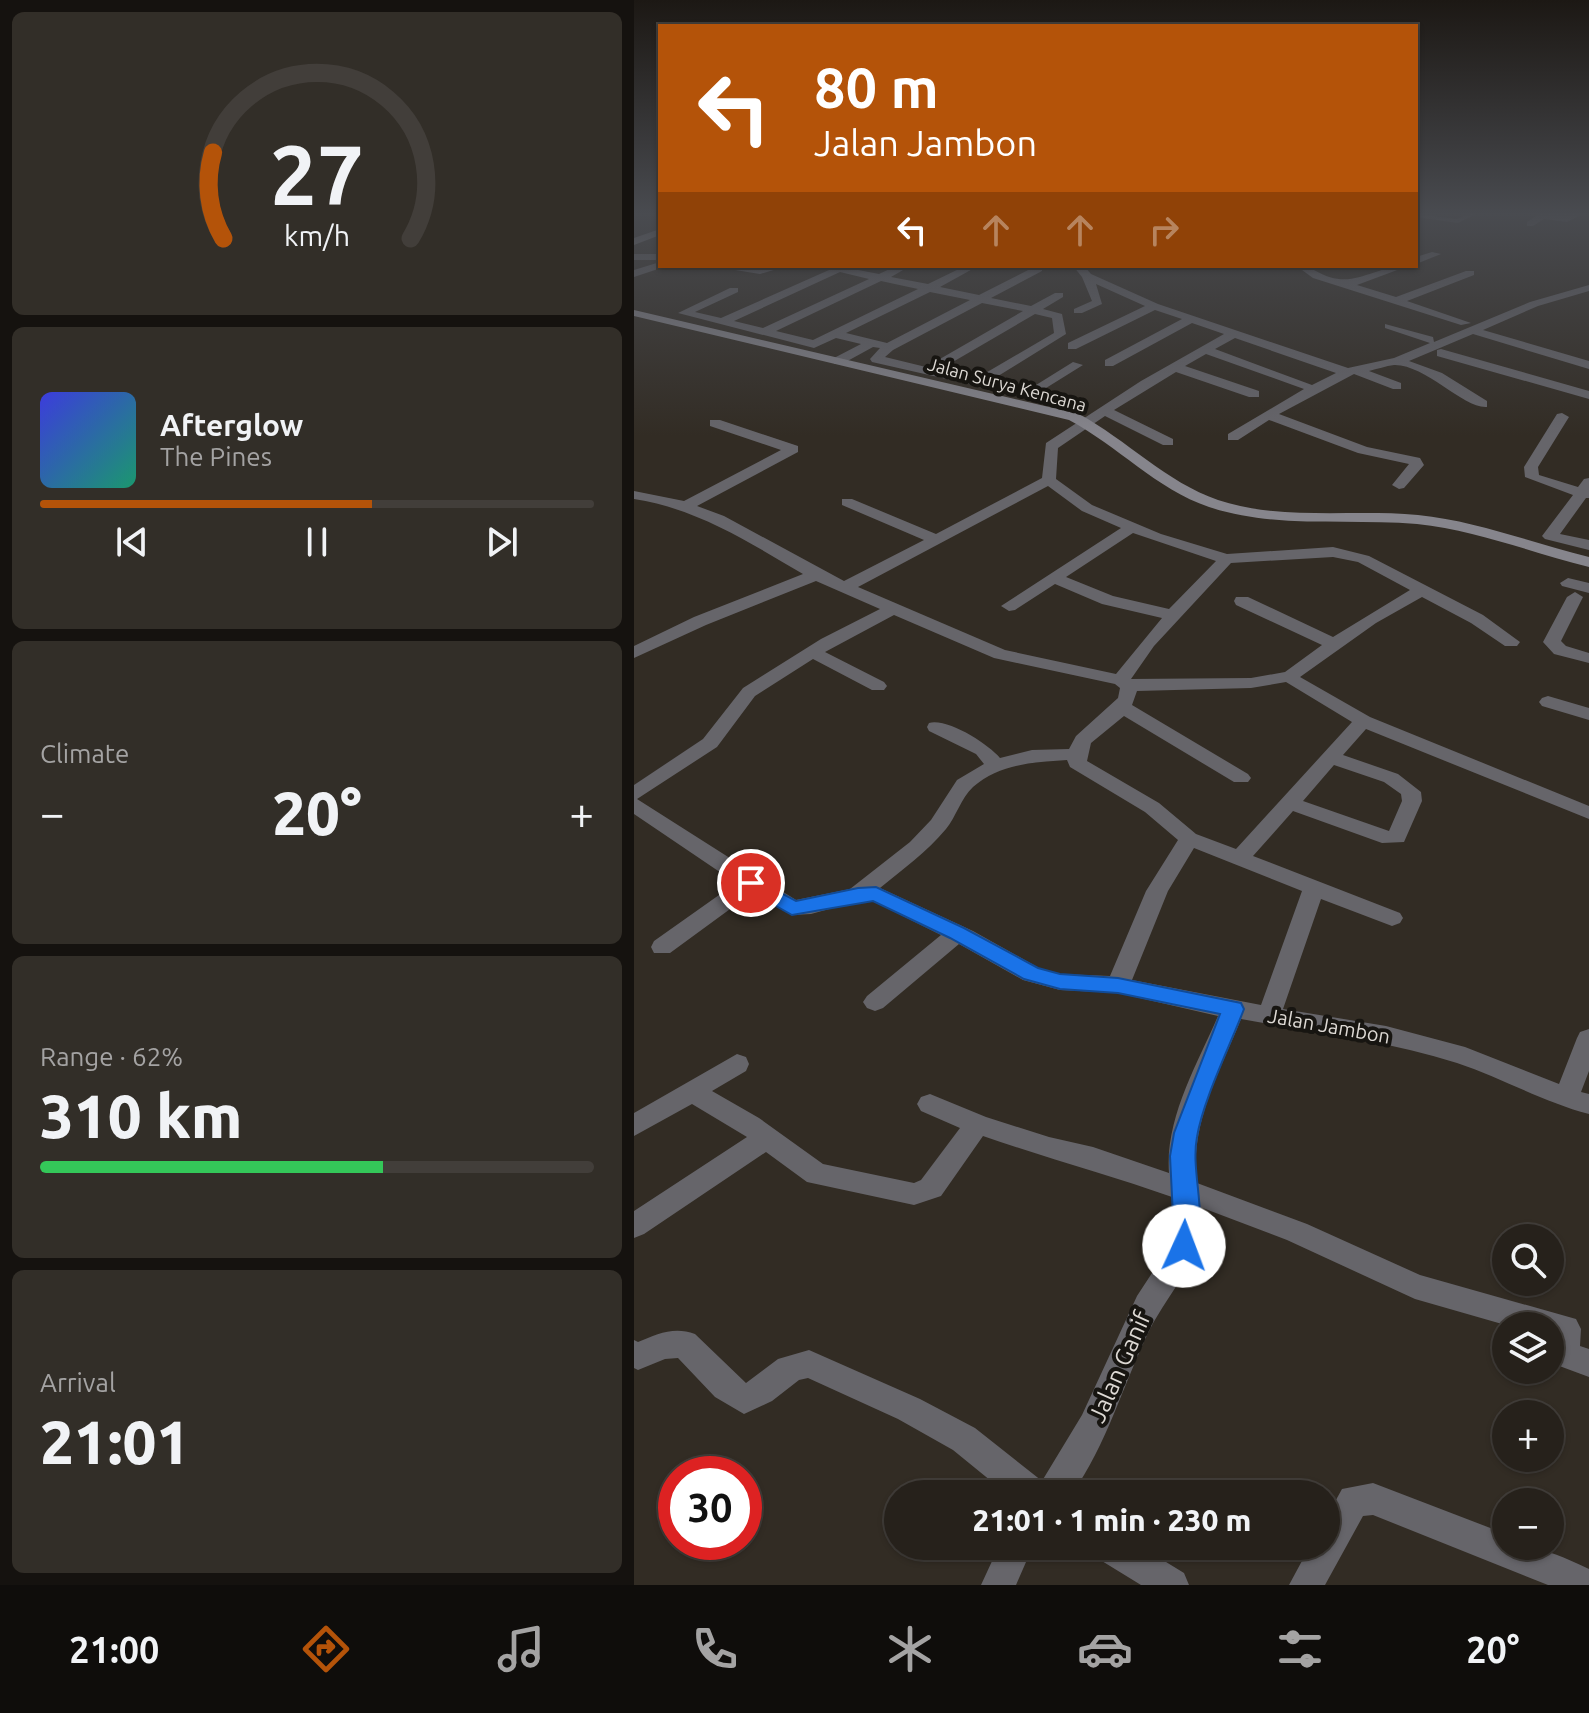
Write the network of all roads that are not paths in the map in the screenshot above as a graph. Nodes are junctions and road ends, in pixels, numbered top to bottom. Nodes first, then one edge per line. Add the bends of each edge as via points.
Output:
1 (799, 288) edge
2 (859, 288) edge
3 (929, 288) joint
4 (1002, 288) edge
5 (1092, 288) edge
6 (1114, 288) edge
7 (1356, 288) edge
8 (1430, 288) edge
9 (1589, 288) edge
10 (734, 290) dead end
11 (1059, 295) dead end
12 (981, 299) junction
13 (1396, 301) junction
14 (1154, 306) junction
15 (1033, 310) junction
16 (1078, 311) dead end
17 (634, 313) edge
18 (1193, 318) junction
19 (723, 322) junction
20 (1389, 326) dead end
21 (1106, 330) junction
22 (1476, 331) junction
23 (765, 332) junction
24 (1234, 333) junction
25 (1120, 334) dead end
26 (840, 335) junction
27 (1135, 338) dead end
28 (1429, 340) junction
29 (1149, 342) junction
30 (871, 343) junction
31 (1072, 346) dead end
32 (889, 347) junction
33 (1409, 348) dead end
34 (1207, 350) junction
35 (808, 354) junction
36 (838, 361) junction
37 (1398, 361) junction
38 (1523, 361) junction
39 (1109, 363) dead end
40 (1077, 365) dead end
41 (1589, 365) edge
42 (1174, 367) junction
43 (929, 370) junction
44 (1351, 371) junction
45 (979, 382) junction
46 (1589, 382) edge
47 (1306, 386) dead end
48 (1397, 386) dead end
49 (1582, 393) edge
50 (1254, 394) dead end
51 (1482, 404) dead end
52 (1103, 410) junction
53 (1271, 416) junction
54 (1562, 417) dead end
55 (1086, 422) junction
56 (715, 423) dead end
57 (1233, 437) dead end
58 (1168, 442) dead end
59 (1049, 480) junction
60 (1399, 485) dead end
61 (1587, 490) edge
62 (634, 495) edge
63 (847, 502) dead end
64 (686, 506) junction
65 (1132, 527) junction
66 (938, 540) junction
67 (1589, 545) edge
68 (1226, 559) junction
69 (1589, 562) edge
70 (816, 575) junction
71 (1055, 578) junction
72 (846, 587) junction
73 (1577, 589) edge
74 (1421, 591) junction
75 (1242, 601) dead end
76 (1009, 606) dead end
77 (892, 609) junction
78 (1172, 615) junction
79 (1511, 642) dead end
80 (1336, 645) junction
81 (812, 652) junction
82 (634, 653) edge
83 (1589, 658) edge
84 (1291, 676) junction
85 (1125, 683) junction
86 (878, 686) dead end
87 (1548, 702) dead end
88 (1122, 707) junction
89 (1589, 714) edge
90 (1363, 721) junction
91 (936, 727) dead end
92 (1075, 754) junction
93 (1331, 757) junction
94 (996, 765) junction
95 (1241, 778) dead end
96 (634, 794) edge
97 (1290, 803) junction
98 (634, 805) edge
99 (1589, 813) edge
100 (1189, 839) junction
101 (1239, 859) junction
102 (751, 883) junction
103 (1314, 888) junction
104 (858, 894) junction
105 (1392, 918) dead end
106 (957, 933) junction
107 (662, 947) dead end
108 (1118, 985) junction
109 (875, 1002) dead end
110 (1233, 1009) junction
111 (1269, 1015) junction
112 (1589, 1038) edge
113 (737, 1064) dead end
114 (691, 1091) junction
115 (1577, 1101) edge
116 (930, 1104) dead end
117 (977, 1124) junction
118 (634, 1126) edge
119 (766, 1138) junction
120 (1185, 1190) junction
121 (634, 1226) edge
122 (635, 1357) edge
123 (1589, 1363) edge
124 (1015, 1480) edge
125 (1064, 1480) edge
126 (1010, 1560) edge
127 (1132, 1560) edge
128 (998, 1585) edge
129 (1172, 1585) edge
130 (1306, 1585) edge
131 (1585, 1585) edge

1 - 19 street
2 - 23 street
3 - 12 street
3 - 26 street
4 - 12 street
5 - 16 street via 1098,302
6 - 14 street
7 - 13 street
8 - 13 street
9 - 22 street via 1534,304
10 - 19 street via 684,313
11 - 15 street
12 - 15 street
12 - 32 street
13 - 28 street via 1466,325
14 - 18 street
14 - 21 street
15 - 43 street
15 - 45 street via 1058,316 1060,334
17 - 35 street, Jalan Surya Kencana
18 - 24 street
18 - 29 street
19 - 23 street
20 - 28 street
21 - 25 street
21 - 31 street
22 - 37 street
22 - 38 street
22 - 38 street via 1440,352
23 - 26 street via 814,344
24 - 34 street
24 - 44 street
26 - 30 street
26 - 35 street
27 - 29 street
28 - 33 street
29 - 39 street
30 - 32 street
30 - 36 street
32 - 43 street via 876,359
34 - 42 street
34 - 47 street
35 - 36 street, Jalan Surya Kencana
36 - 55 street, Jalan Surya Kencana
37 - 44 street
37 - 51 street via 1438,376
38 - 41 street
38 - 49 street
40 - 45 street via 1030,394
42 - 50 street
42 - 52 street
43 - 45 street
44 - 48 street
44 - 53 street
46 - 49 street
52 - 55 street
52 - 58 street
53 - 57 street
53 - 60 street via 1363,450 1415,461 1414,470
54 - 61 street via 1530,472 1541,482
55 - 59 street via 1051,446
55 - 69 street, Jalan Surya Kencana via 1163,481 1218,504 1421,520
56 - 64 street via 793,449
59 - 65 street via 1087,508
59 - 66 street
61 - 67 street via 1550,536
62 - 64 street
63 - 66 street
64 - 70 street
65 - 68 street
65 - 71 street
66 - 72 street
68 - 74 street via 1314,552 1349,555
68 - 78 street
70 - 72 street
70 - 82 street
71 - 76 street
71 - 78 street via 1108,600
72 - 77 street
73 - 83 street via 1552,642 1560,650
74 - 79 street
74 - 80 street
75 - 80 street
77 - 81 street
77 - 85 street via 1000,654
78 - 85 street
80 - 84 street
81 - 86 street
81 - 96 street via 749,692 710,743
84 - 85 street via 1239,684
84 - 90 street via 1305,691
85 - 88 street via 1130,693
87 - 89 street
88 - 92 street via 1082,738
88 - 95 street
90 - 93 street
90 - 99 street
91 - 94 street via 983,750
92 - 94 street
92 - 100 street via 1077,763 1145,804
93 - 97 street
93 - 97 street via 1391,778 1411,792 1397,837
94 - 104 street via 964,784 917,847
97 - 101 street
98 - 102 street, Jalan Jambon
100 - 101 street
100 - 108 street via 1157,891
101 - 103 street
102 - 104 street, Jalan Jambon via 792,908
102 - 107 street
103 - 105 street
103 - 111 street
104 - 106 street, Jalan Jambon via 876,894
106 - 108 street, Jalan Jambon via 1031,974 1060,982
106 - 109 street
108 - 110 street, Jalan Jambon
110 - 111 street, Jalan Jambon
110 - 120 street, Jalan Ganif via 1185,1133
111 - 115 street, Jalan Jambon via 1428,1045
112 - 115 street
113 - 114 street
114 - 118 street
114 - 119 street
116 - 117 street
117 - 119 street via 931,1188 914,1194 816,1174
117 - 120 street
119 - 121 street
120 - 123 street via 1297,1232 1415,1286 1566,1329 1565,1354
120 - 125 street, Jalan Ganif via 1184,1246 1147,1304 1101,1413
122 - 124 street via 664,1345 684,1344 744,1399 757,1396 794,1364 809,1364 964,1439
126 - 128 street
127 - 129 street
130 - 131 street via 1354,1501 1373,1499

